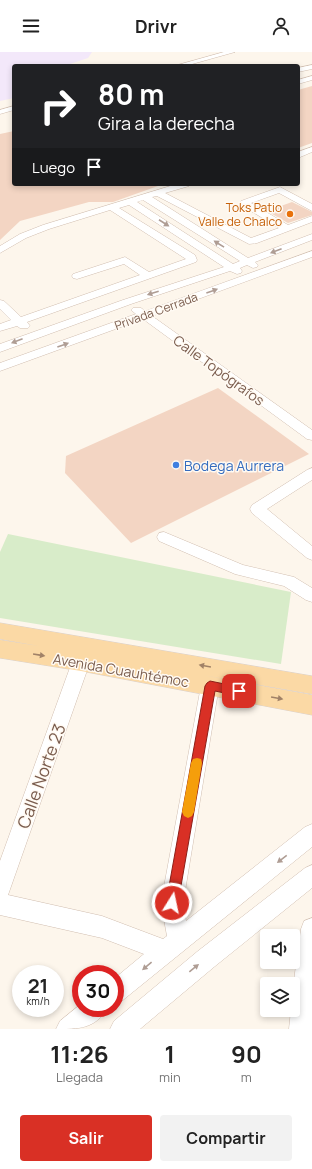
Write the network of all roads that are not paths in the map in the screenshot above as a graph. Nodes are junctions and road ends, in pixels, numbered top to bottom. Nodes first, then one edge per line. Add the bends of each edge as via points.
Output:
1 (232, 52) edge
2 (185, 64) edge
3 (312, 67) edge
4 (300, 70) edge
5 (312, 78) edge
6 (300, 81) edge
7 (12, 109) edge
8 (0, 112) edge
9 (312, 149) edge
10 (300, 154) edge
11 (180, 186) edge
12 (158, 193) junction
13 (145, 197) junction
14 (131, 202) junction
15 (113, 208) junction
16 (312, 208) edge
17 (312, 219) edge
18 (288, 229) junction
19 (312, 237) edge
20 (0, 250) edge
21 (312, 254) edge
22 (247, 262) junction
23 (232, 267) junction
24 (263, 273) junction
25 (147, 276) junction
26 (247, 278) junction
27 (100, 293) junction
28 (127, 302) junction
29 (0, 303) edge
30 (143, 315) junction
31 (19, 321) junction
32 (0, 328) edge
33 (32, 335) junction
34 (0, 348) edge
35 (45, 352) junction
36 (0, 367) edge
37 (312, 436) edge
38 (312, 473) edge
39 (164, 537) dead end
40 (312, 554) edge
41 (312, 596) edge
42 (0, 631) edge
43 (0, 649) edge
44 (81, 662) junction
45 (312, 685) edge
46 (210, 686) junction
47 (312, 705) edge
48 (312, 834) edge
49 (312, 875) edge
50 (0, 890) edge
51 (0, 904) edge
52 (312, 929) edge
53 (172, 945) junction
54 (308, 981) edge
55 (124, 985) edge
56 (83, 1017) edge
57 (141, 1020) edge
58 (68, 1029) edge
59 (122, 1029) edge
60 (301, 1029) edge

1 - 2 street
3 - 4 street
5 - 6 street
7 - 8 street
9 - 10 street
11 - 12 street
12 - 13 street
12 - 18 street via 249,241
13 - 14 street
22 -> 13 street
14 - 15 street
14 -> 23 street
15 - 20 street via 46,227 23,236
15 - 25 street via 191,257 192,260
16 - 18 street via 280,190 244,204
17 - 18 street
19 -> 22 street, Privada Cerrada
21 - 24 street, Privada Cerrada
22 - 23 street, Privada Cerrada
22 - 24 street
23 - 26 street
23 -> 28 street, Privada Cerrada
24 - 26 street, Privada Cerrada
25 - 27 street
25 - 27 street via 125,260 77,276
30 -> 26 street, Privada Cerrada
27 - 31 street
28 - 30 street, Calle Topógrafos
28 - 33 street, Privada Cerrada
29 - 31 street
35 -> 30 street, Privada Cerrada
30 - 37 street, Calle Topógrafos
31 - 32 street
31 - 33 street
33 -> 34 street, Privada Cerrada
33 - 35 street
35 - 36 street, Privada Cerrada
38 - 40 street via 257,509
39 - 41 street via 240,570 288,581
45 -> 42 main road, Avenida Cuauhtémoc
43 -> 44 main road, Avenida Cuauhtémoc
44 - 46 main road, Avenida Cuauhtémoc
44 - 50 street, Calle Norte 23
46 -> 47 main road, Avenida Cuauhtémoc
46 - 53 street via 172,903
48 -> 53 street
57 -> 49 street
51 - 53 street via 102,926
52 - 54 street
53 -> 55 street
54 - 60 street
56 - 58 street
57 - 59 street

